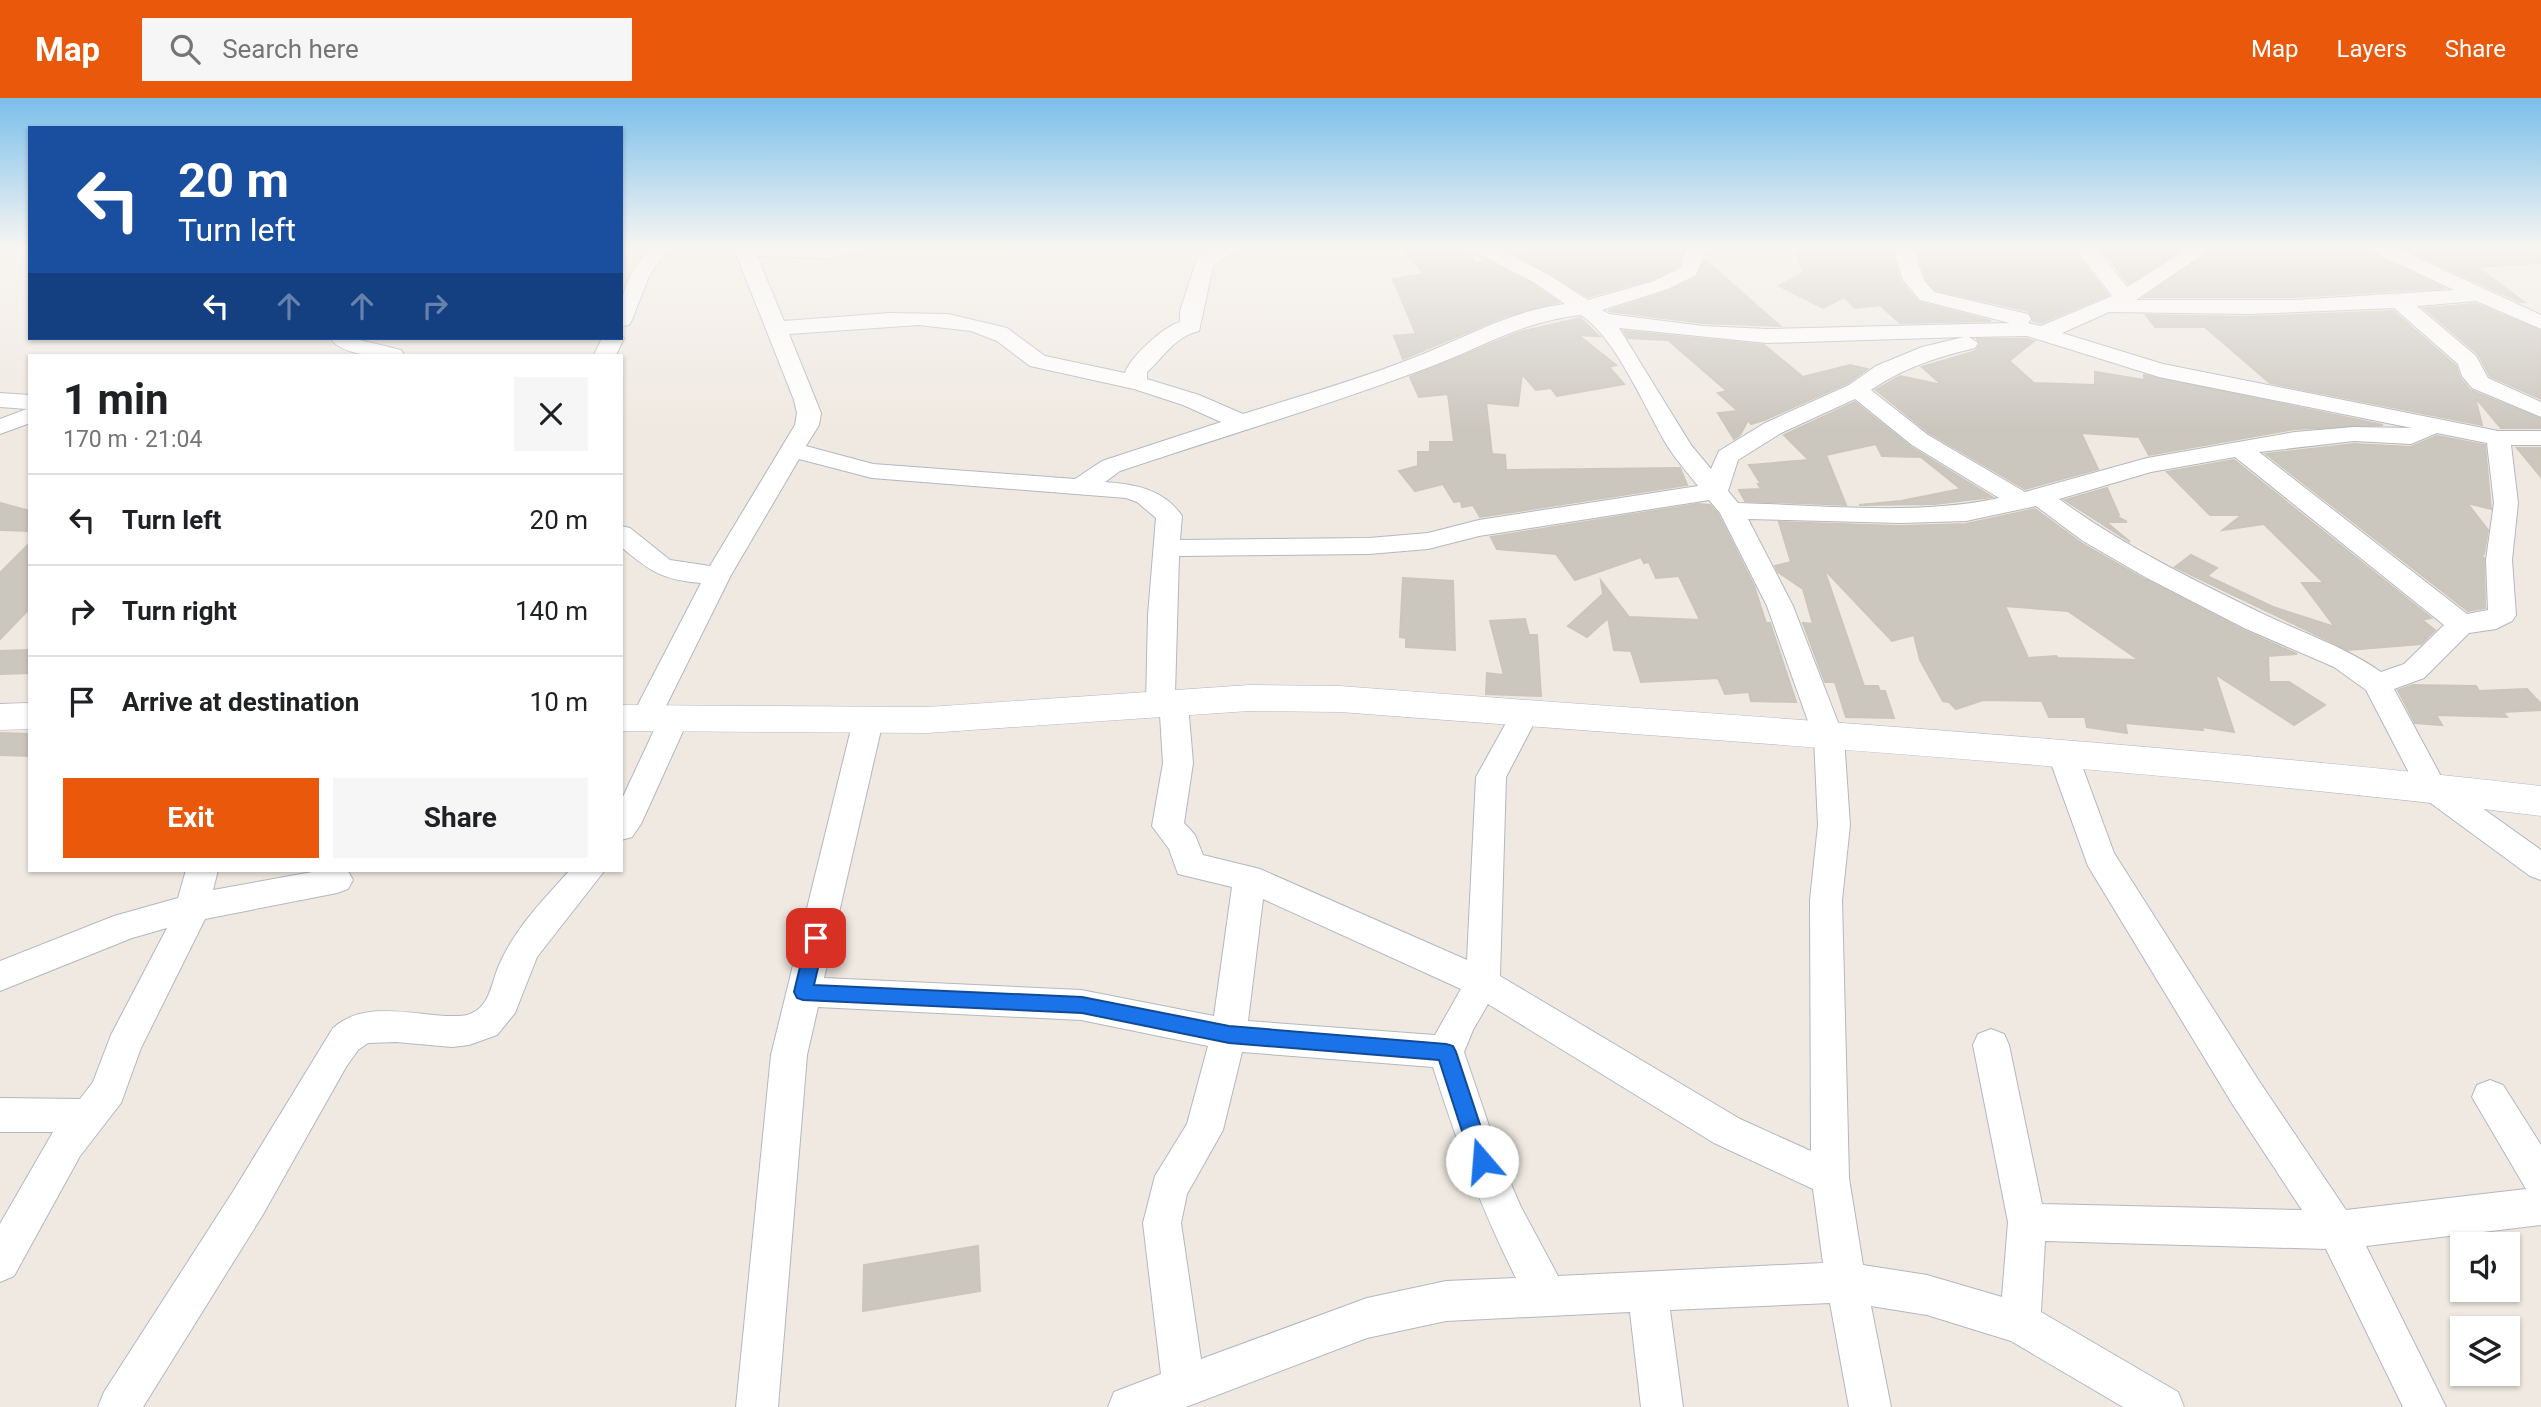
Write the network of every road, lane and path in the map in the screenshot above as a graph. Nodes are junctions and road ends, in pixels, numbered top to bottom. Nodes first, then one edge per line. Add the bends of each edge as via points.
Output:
1 (768, 307) edge
2 (1192, 307) edge
3 (1584, 307) edge
4 (1610, 307) edge
5 (1965, 307) edge
6 (2104, 307) edge
7 (2177, 307) edge
8 (2231, 307) edge
9 (2406, 307) edge
10 (2507, 307) edge
11 (1594, 314) junction
12 (2541, 323) edge
13 (777, 328) junction
14 (2045, 330) junction
15 (346, 340) edge
16 (387, 354) edge
17 (1136, 382) junction
18 (1857, 390) junction
19 (0, 400) edge
20 (28, 402) edge
21 (2541, 410) edge
22 (28, 416) edge
23 (1241, 422) junction
24 (2440, 424) junction
25 (0, 428) edge
26 (2498, 438) junction
27 (2541, 438) edge
28 (793, 450) junction
29 (2241, 450) junction
30 (1082, 486) junction
31 (2030, 499) junction
32 (1724, 501) junction
33 (623, 536) edge
34 (1167, 548) junction
35 (718, 575) junction
36 (2461, 624) junction
37 (2378, 684) junction
38 (1167, 704) junction
39 (1526, 712) junction
40 (28, 716) edge
41 (0, 717) edge
42 (647, 718) edge
43 (868, 721) junction
44 (1829, 738) junction
45 (2063, 755) junction
46 (2432, 788) junction
47 (2541, 801) edge
48 (623, 825) edge
49 (2541, 867) edge
50 (201, 872) edge
51 (587, 872) edge
52 (1249, 878) junction
53 (337, 880) dead end
54 (190, 908) junction
55 (0, 976) edge
56 (1483, 983) junction
57 (803, 992) junction
58 (1229, 1035) junction
59 (1990, 1045) dead end
60 (1446, 1052) junction
61 (2490, 1097) dead end
62 (0, 1115) edge
63 (89, 1116) junction
64 (2531, 1142) edge
65 (1830, 1178) junction
66 (2541, 1179) edge
67 (2541, 1206) edge
68 (2027, 1222) junction
69 (2337, 1230) junction
70 (0, 1262) edge
71 (1846, 1282) junction
72 (1648, 1293) junction
73 (1547, 1296) junction
74 (2020, 1323) junction
75 (1184, 1387) junction
76 (119, 1407) edge
77 (757, 1407) edge
78 (1129, 1407) edge
79 (1662, 1407) edge
80 (1870, 1407) edge
81 (2163, 1407) edge
82 (2425, 1407) edge

1 - 13 street
2 - 17 street via 1191,326 1175,331 1162,343 1136,370
3 - 11 street
4 - 11 street
5 - 14 street
6 - 14 street
7 - 8 street
9 - 21 street via 2468,361 2480,383
10 - 12 street
11 - 14 street via 1703,332 1767,336
11 - 23 street via 1542,313 1421,363
11 - 32 street via 1641,378 1681,448
13 - 17 street via 866,321 948,322 998,333 1038,361
13 - 28 street via 809,413
14 - 18 street via 1930,352 1884,371
14 - 24 street via 2159,370
15 - 16 street
17 - 23 street via 1202,402
18 - 31 street via 1920,439
18 - 32 street via 1773,428 1727,456
19 - 20 street
22 - 25 street
23 - 30 street via 1111,466
24 - 26 street
24 - 29 street via 2411,436 2295,439
26 - 27 street
26 - 36 street via 2506,503 2499,560 2502,615
28 - 30 street via 872,471
28 - 35 street
29 - 31 street via 2147,465
29 - 36 street
30 - 34 street via 1129,491 1161,506 1169,516
31 - 32 street via 1966,513 1900,515
31 - 37 street via 2156,572 2344,660
32 - 34 street via 1479,528 1429,541 1369,547
32 - 44 street via 1780,606
33 - 35 street via 661,566
34 - 38 street
35 - 42 street
36 - 37 street via 2414,671
37 - 46 street
38 - 39 street via 1249,698 1340,699
38 - 43 street
38 - 52 street via 1178,763 1168,826 1184,845 1189,865
39 - 44 street
39 - 56 street via 1491,777
40 - 41 street
42 - 43 street
42 - 48 street via 630,816
43 - 57 street
44 - 45 street
44 - 65 street via 1834,825 1826,900
45 - 46 street
45 - 69 street via 2099,857
46 - 47 street
46 - 49 street
50 - 54 street
51 - 76 street via 519,958 489,1022 462,1033 388,1027 365,1028 350,1035
52 - 56 street
52 - 58 street
53 - 54 street
54 - 55 street via 126,926
54 - 63 street via 124,1046 108,1091
56 - 60 street
56 - 65 street via 1727,1131
57 - 58 street via 1082,1005
57 - 77 street via 789,1055
58 - 60 street
58 - 75 street via 1204,1130 1169,1189 1163,1223
59 - 68 street
60 - 73 street via 1482,1161
61 - 64 street
62 - 63 street
63 - 70 street via 61,1155
64 - 66 street
65 - 71 street
67 - 69 street
68 - 69 street
68 - 74 street
69 - 82 street
71 - 72 street
71 - 74 street via 1927,1295
71 - 80 street
72 - 73 street
72 - 79 street
73 - 75 street via 1446,1301 1367,1318
74 - 81 street
75 - 78 street

